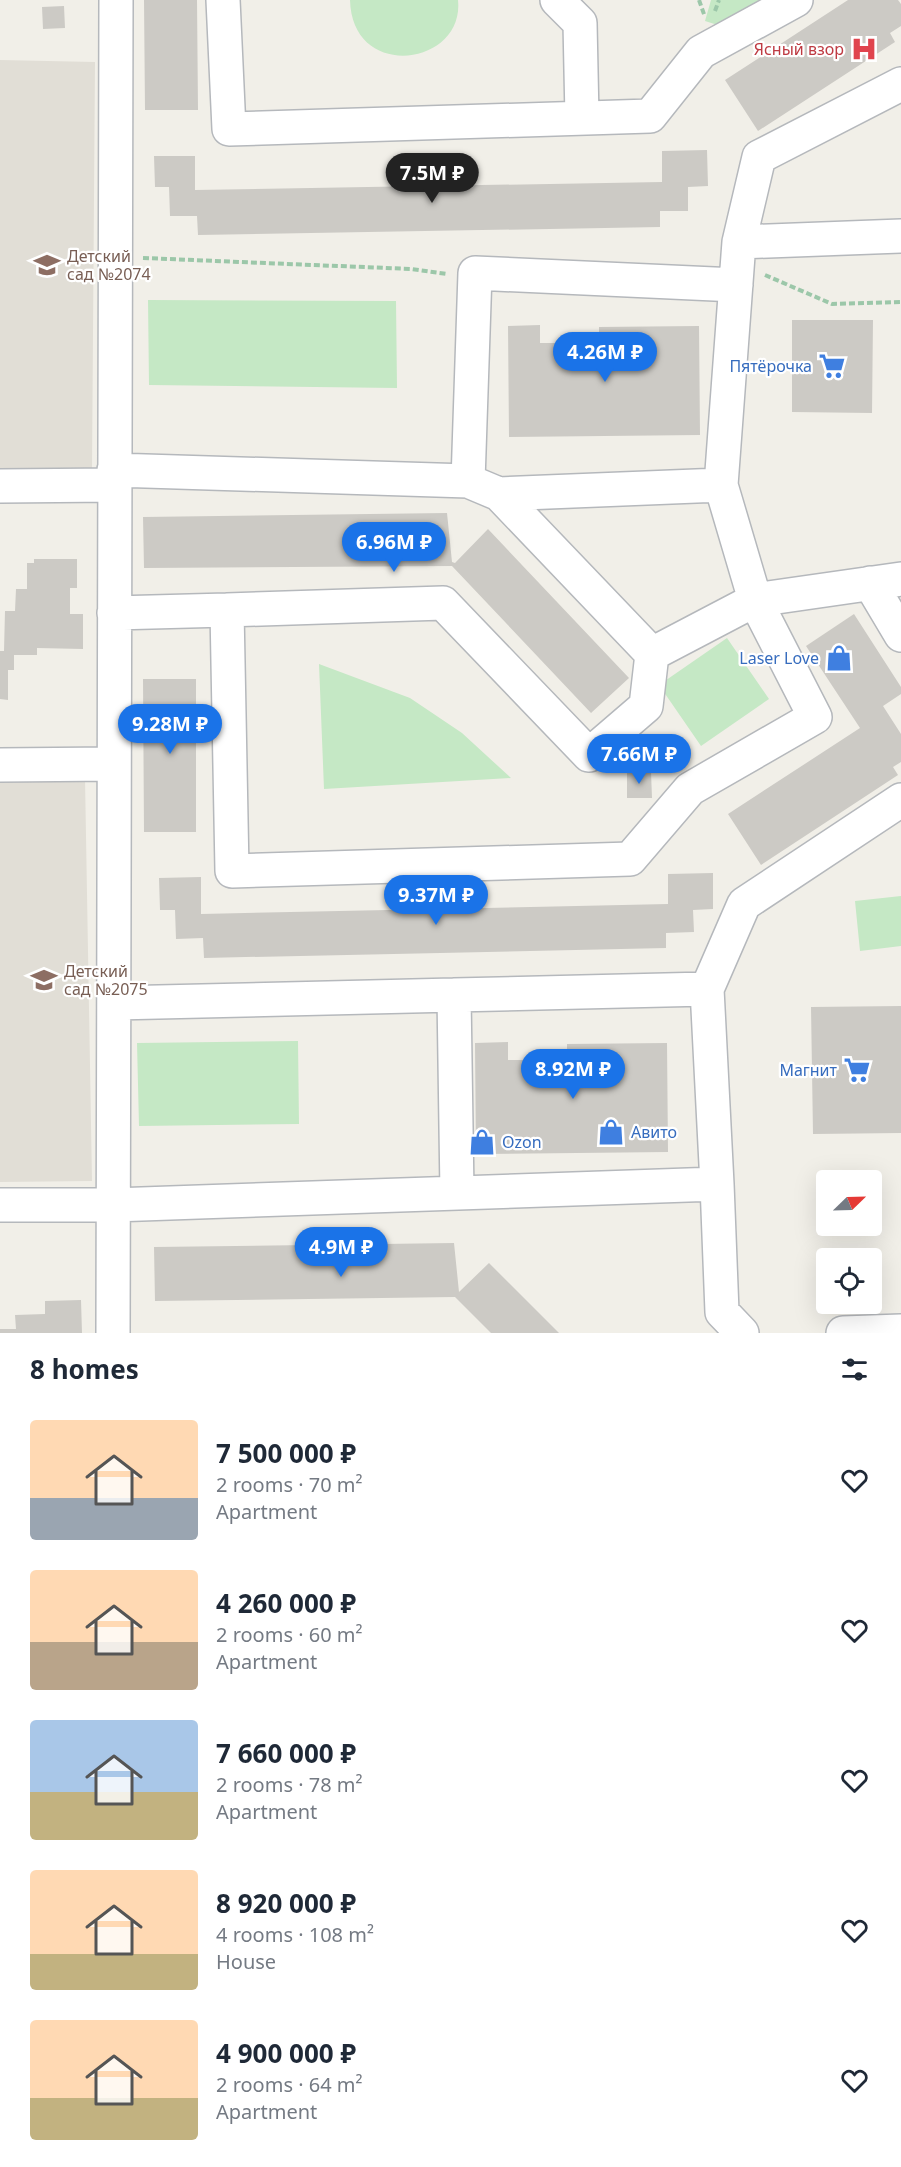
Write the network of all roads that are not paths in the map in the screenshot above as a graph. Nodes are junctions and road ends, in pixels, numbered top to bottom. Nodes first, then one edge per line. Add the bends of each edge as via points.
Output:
1 (116, 0) edge
2 (224, 0) edge
3 (556, 0) edge
4 (796, 0) edge
5 (901, 84) edge
6 (582, 118) junction
7 (901, 236) edge
8 (737, 263) junction
9 (114, 477) junction
10 (468, 481) junction
11 (722, 485) junction
12 (0, 486) edge
13 (499, 494) junction
14 (885, 581) edge
15 (756, 600) junction
16 (226, 610) junction
17 (114, 612) junction
18 (901, 635) edge
19 (652, 654) junction
20 (113, 764) junction
21 (0, 765) edge
22 (901, 800) edge
23 (707, 989) junction
24 (454, 995) junction
25 (114, 1003) junction
26 (717, 1184) junction
27 (457, 1193) junction
28 (0, 1205) edge
29 (113, 1205) junction
30 (113, 1333) edge
31 (741, 1333) edge

1 - 9 lane
2 - 6 lane via 229,129
3 - 6 lane via 580,22
4 - 6 lane via 701,52 650,116
5 - 8 lane via 759,157
7 - 8 lane
8 - 10 lane via 475,273
8 - 11 lane
9 - 10 lane
9 - 12 lane
9 - 17 lane
10 - 13 lane
11 - 13 lane
11 - 15 lane
13 - 19 lane
14 - 15 lane
14 - 18 lane
15 - 16 lane via 815,717 690,789 630,859 232,871
15 - 19 lane
16 - 17 lane
16 - 19 lane via 442,603 589,755 646,706
17 - 20 lane
20 - 21 lane
20 - 25 lane
22 - 23 lane via 744,904
23 - 24 lane
23 - 26 lane
24 - 25 lane
24 - 27 lane
25 - 29 lane
26 - 27 lane
26 - 31 lane via 722,1312
27 - 29 lane
28 - 29 lane
29 - 30 lane

